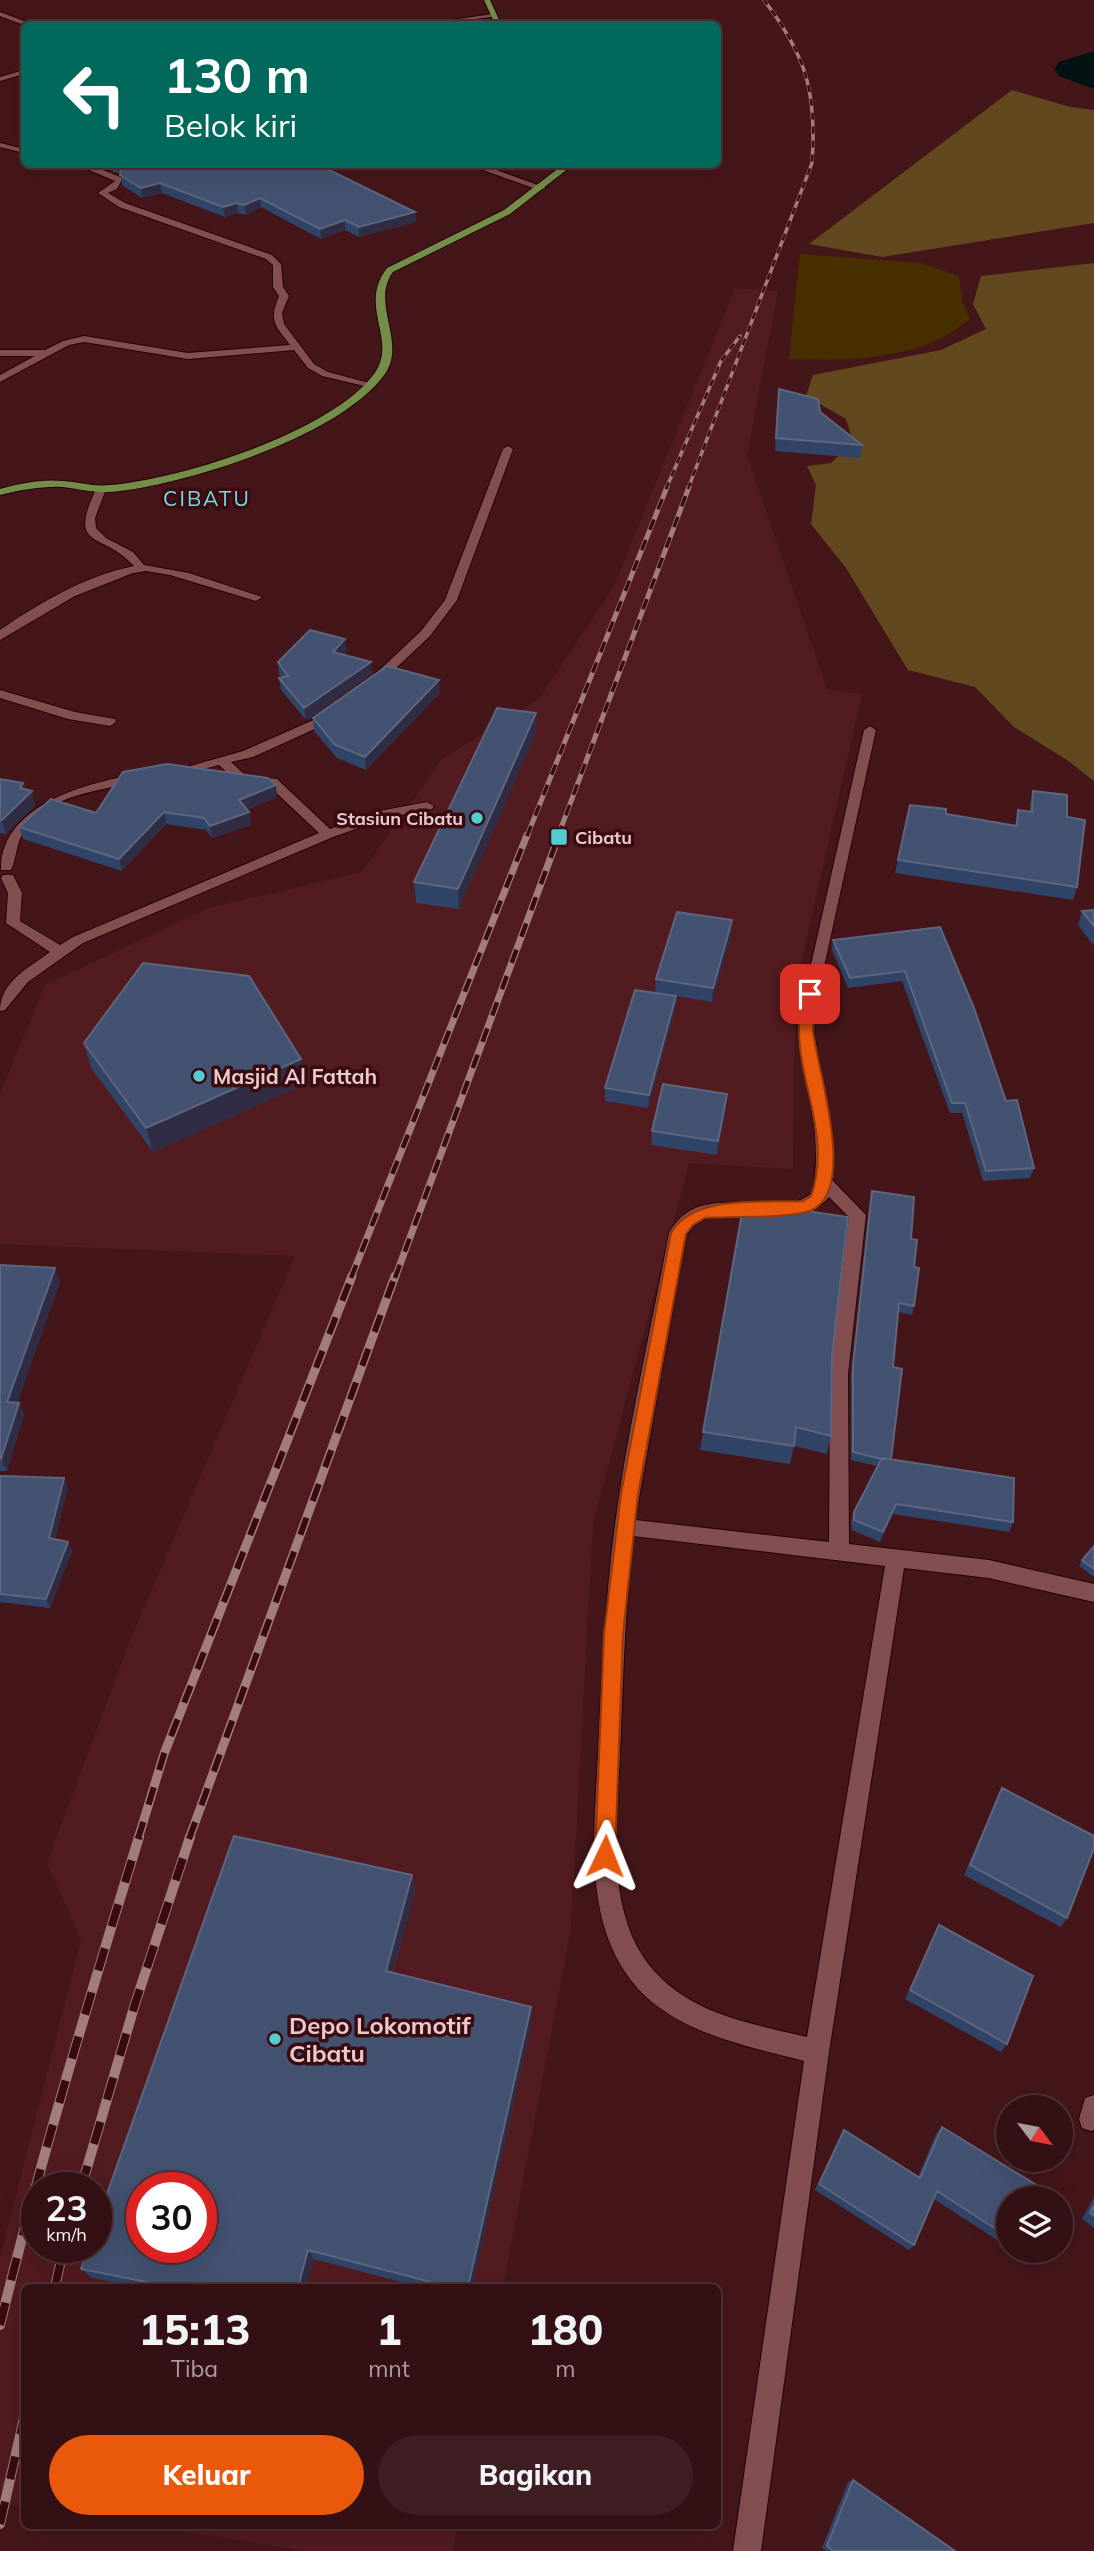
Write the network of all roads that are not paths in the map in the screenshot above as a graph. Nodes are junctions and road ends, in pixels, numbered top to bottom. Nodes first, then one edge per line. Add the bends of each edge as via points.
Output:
1 (487, 0) edge
2 (0, 15) edge
3 (491, 15) junction
4 (455, 21) edge
5 (496, 21) edge
6 (21, 22) edge
7 (21, 73) edge
8 (0, 79) edge
9 (0, 145) edge
10 (21, 150) edge
11 (89, 168) edge
12 (482, 168) edge
13 (565, 168) edge
14 (542, 188) junction
15 (297, 347) junction
16 (0, 353) edge
17 (47, 353) junction
18 (0, 379) edge
19 (369, 386) junction
20 (508, 449) dead end
21 (101, 489) junction
22 (0, 492) edge
23 (141, 568) junction
24 (256, 597) dead end
25 (0, 636) edge
26 (367, 689) edge
27 (0, 694) edge
28 (342, 709) edge
29 (110, 722) dead end
30 (870, 730) dead end
31 (223, 761) junction
32 (427, 806) dead end
33 (328, 834) junction
34 (59, 951) junction
35 (0, 1006) edge
36 (824, 1182) junction
37 (626, 1527) junction
38 (839, 1550) junction
39 (896, 1558) junction
40 (1094, 1593) edge
41 (817, 2052) junction
42 (747, 2551) edge

1 - 3 main road
2 - 6 street
3 - 4 street
3 - 5 main road
7 - 8 street
9 - 10 street
11 - 15 street via 120,180 102,193 122,205 274,261 284,300 277,318
12 - 14 street
13 - 14 main road
14 - 19 main road via 507,212 381,278 388,360
15 - 17 street via 188,355 84,339 66,342
15 - 19 street via 317,370
16 - 17 street
17 - 18 street
19 - 21 main road via 322,422 275,446 165,478
20 - 26 street via 442,617
21 - 22 main road via 58,484
21 - 23 street via 89,520 91,529 107,544 136,557
23 - 24 street
23 - 25 street via 65,598
27 - 29 street
28 - 31 street via 280,740
30 - 36 street via 806,1029 826,1144
31 - 33 street via 241,778 272,782
31 - 34 street via 89,786 60,796 13,838 6,851 15,893 13,923
32 - 33 street via 384,814
33 - 34 street
34 - 35 street via 23,978
36 - 37 street via 818,1199 805,1207 703,1212 678,1233
36 - 38 street via 858,1216 839,1374
37 - 38 street
37 - 41 street via 614,1634 605,1856 621,1940 638,1970 665,1998 710,2021
38 - 39 street
39 - 40 street via 989,1569
39 - 41 street
41 - 42 street

